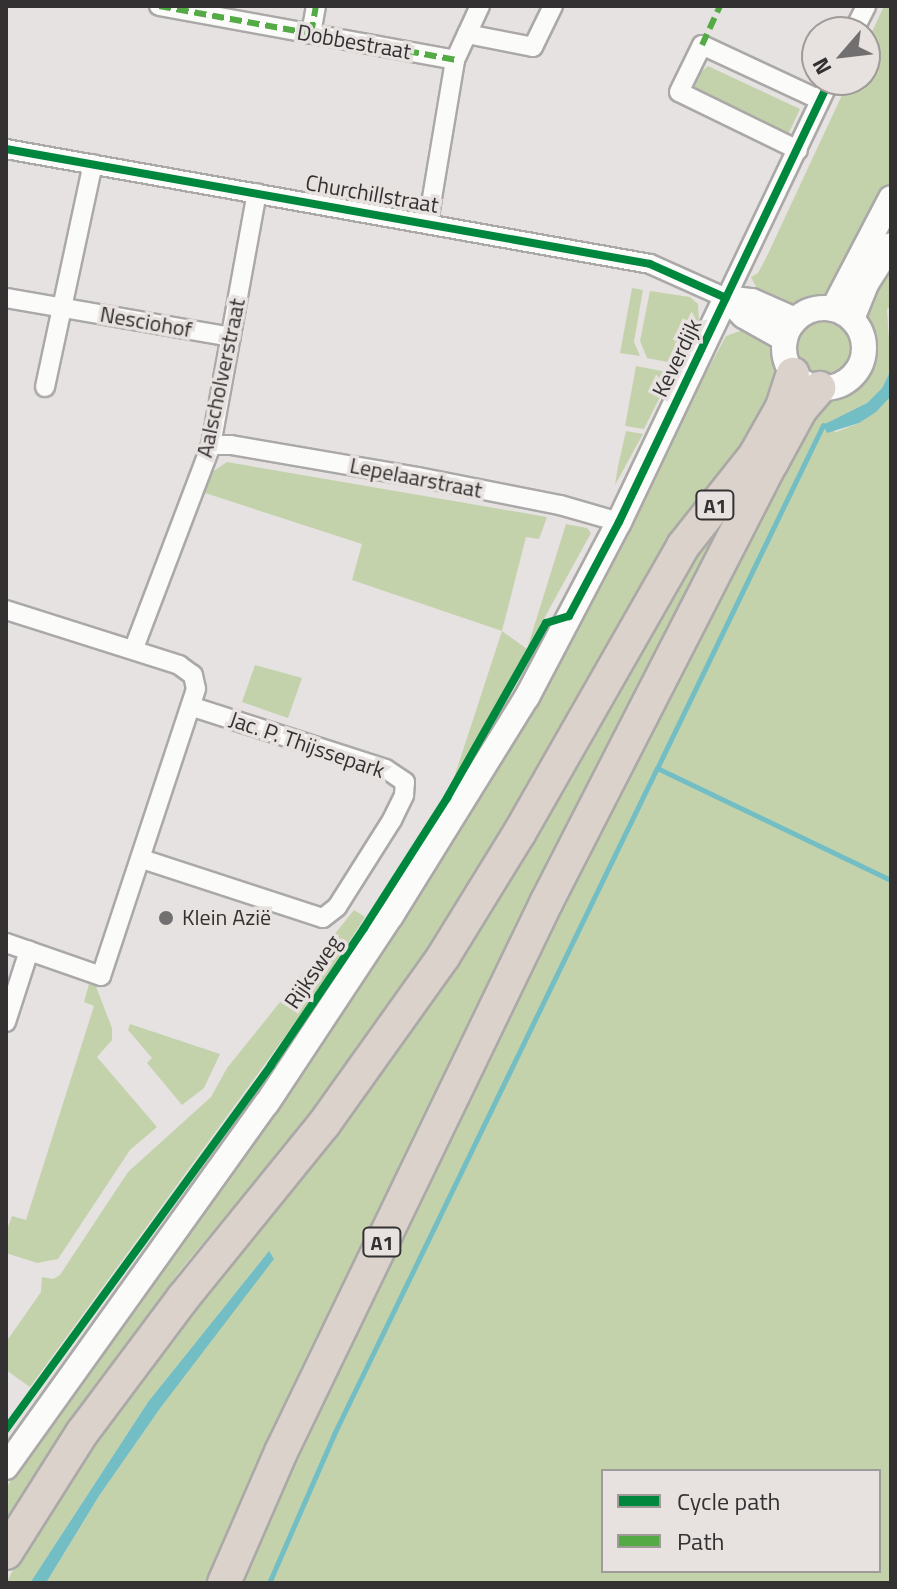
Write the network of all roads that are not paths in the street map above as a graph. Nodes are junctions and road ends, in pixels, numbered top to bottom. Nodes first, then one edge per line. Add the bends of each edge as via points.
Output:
1 (159, 6) edge
2 (316, 6) edge
3 (480, 6) edge
4 (553, 6) edge
5 (311, 34) junction
6 (467, 34) junction
7 (455, 60) junction
8 (822, 96) edge
9 (820, 100) junction
10 (6, 149) edge
11 (798, 150) junction
12 (93, 164) junction
13 (257, 193) junction
14 (891, 198) edge
15 (428, 222) junction
16 (891, 245) edge
17 (6, 298) edge
18 (726, 298) junction
19 (61, 308) junction
20 (842, 314) junction
21 (790, 330) junction
22 (231, 337) junction
23 (806, 381) junction
24 (45, 387) dead end
25 (211, 445) junction
26 (619, 522) junction
27 (6, 610) edge
28 (134, 648) junction
29 (193, 707) junction
30 (142, 859) junction
31 (6, 943) edge
32 (29, 951) junction
33 (6, 1022) edge
34 (6, 1467) edge
35 (6, 1553) edge
36 (224, 1583) edge

1 - 5 street, Dobbestraat
2 - 5 street
3 - 6 street
4 - 6 street via 533,47
5 - 7 street, Dobbestraat
6 - 7 street
7 - 15 street
8 - 9 street, Keverdijk
9 - 11 street, Keverdijk
9 - 11 street via 702,45 679,92
10 - 12 street, Churchillstraat
11 - 18 street, Keverdijk
12 - 13 street, Churchillstraat
12 - 19 street
13 - 15 street, Churchillstraat
13 - 22 street, Aalscholverstraat
14 - 20 main road
15 - 18 street, Churchillstraat via 650,264
16 - 20 main road
17 - 19 street, Nesciohof
18 - 21 main road, Churchillstraat via 744,316
18 - 26 main road, Keverdijk
19 - 22 street, Nesciohof
19 - 24 street
20 - 21 main road via 806,312
20 - 23 main road via 860,331 862,360 856,373 844,383
21 - 23 main road via 786,360
22 - 25 street, Aalscholverstraat
23 - 35 highway, A1 via 683,546 443,957 324,1124 82,1433
23 - 36 highway, A1 via 801,409 546,903 281,1452
25 - 26 street, Lepelaarstraat via 418,477
25 - 28 street, Aalscholverstraat
26 - 34 main road, Rijksweg via 527,697 391,916 267,1103
27 - 28 street
28 - 29 street via 193,675
29 - 30 street
29 - 30 street, Jac. P. Thijssepark via 386,769 405,782 404,795 337,907 323,918
30 - 32 street via 101,976
31 - 32 street
32 - 33 street

